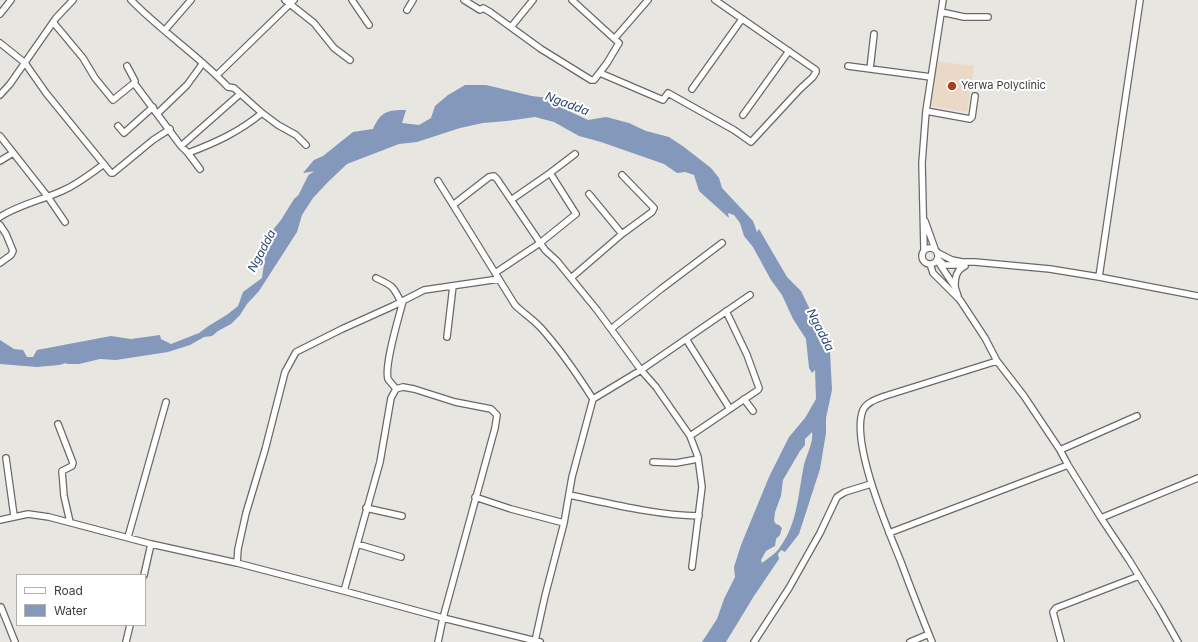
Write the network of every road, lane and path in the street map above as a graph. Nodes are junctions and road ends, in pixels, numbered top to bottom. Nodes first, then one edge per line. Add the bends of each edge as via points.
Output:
1 (11, 0) edge
2 (73, 0) edge
3 (132, 0) edge
4 (191, 0) edge
5 (285, 0) edge
6 (352, 0) edge
7 (413, 0) edge
8 (464, 0) edge
9 (533, 0) edge
10 (572, 0) edge
11 (648, 0) edge
12 (715, 0) edge
13 (943, 0) edge
14 (1140, 0) edge
15 (292, 2) edge
16 (407, 10) dead end
17 (941, 12) junction
18 (0, 14) edge
19 (988, 17) dead end
20 (742, 19) junction
21 (53, 22) junction
22 (369, 25) dead end
23 (511, 27) junction
24 (165, 30) junction
25 (874, 34) dead end
26 (615, 38) junction
27 (0, 43) edge
28 (789, 51) junction
29 (350, 60) dead end
30 (25, 63) junction
31 (204, 63) junction
32 (127, 66) dead end
33 (848, 66) dead end
34 (870, 69) junction
35 (600, 73) junction
36 (217, 75) junction
37 (931, 77) junction
38 (134, 83) junction
39 (692, 89) dead end
40 (240, 94) junction
41 (0, 95) edge
42 (975, 96) dead end
43 (153, 107) junction
44 (926, 112) junction
45 (158, 113) junction
46 (262, 113) junction
47 (743, 115) dead end
48 (118, 126) dead end
49 (170, 129) junction
50 (0, 136) edge
51 (181, 146) junction
52 (306, 146) dead end
53 (13, 153) junction
54 (188, 153) junction
55 (575, 154) dead end
56 (0, 161) edge
57 (104, 164) junction
58 (200, 169) dead end
59 (550, 173) junction
60 (622, 174) dead end
61 (438, 181) dead end
62 (589, 194) dead end
63 (48, 197) junction
64 (510, 200) junction
65 (453, 205) junction
66 (923, 215) junction
67 (0, 217) edge
68 (65, 222) dead end
69 (0, 224) edge
70 (622, 234) junction
71 (540, 242) junction
72 (722, 243) dead end
73 (924, 250) junction
74 (937, 255) junction
75 (975, 262) junction
76 (0, 263) edge
77 (930, 264) junction
78 (967, 265) junction
79 (495, 273) junction
80 (1099, 277) junction
81 (376, 278) dead end
82 (572, 278) junction
83 (499, 279) junction
84 (452, 286) junction
85 (955, 287) junction
86 (750, 295) dead end
87 (1198, 296) edge
88 (960, 300) junction
89 (402, 302) junction
90 (726, 311) junction
91 (611, 328) junction
92 (447, 337) dead end
93 (686, 339) junction
94 (997, 361) junction
95 (641, 370) junction
96 (396, 389) junction
97 (593, 399) junction
98 (744, 399) junction
99 (166, 402) dead end
100 (730, 409) junction
101 (753, 412) dead end
102 (1137, 416) dead end
103 (58, 424) dead end
104 (690, 436) junction
105 (1060, 450) junction
106 (6, 458) dead end
107 (698, 459) junction
108 (653, 462) dead end
109 (1068, 465) junction
110 (1198, 478) edge
111 (871, 484) junction
112 (569, 495) junction
113 (475, 497) junction
114 (366, 508) junction
115 (14, 516) junction
116 (402, 516) dead end
117 (698, 516) junction
118 (1101, 518) junction
119 (0, 520) edge
120 (70, 522) junction
121 (564, 523) junction
122 (889, 533) junction
123 (128, 537) junction
124 (152, 544) junction
125 (357, 544) junction
126 (401, 556) dead end
127 (237, 564) junction
128 (692, 567) dead end
129 (144, 574) edge
130 (1139, 576) junction
131 (344, 591) junction
132 (2, 607) dead end
133 (443, 618) junction
134 (130, 626) edge
135 (928, 634) junction
136 (537, 641) edge
137 (16, 642) edge
138 (126, 642) edge
139 (438, 642) edge
140 (754, 642) edge
141 (910, 642) edge
142 (932, 642) edge
143 (1061, 642) edge
144 (1178, 642) edge

1 - 18 street
2 - 21 street
3 - 24 street via 157,26
4 - 24 street
5 - 15 street
6 - 22 street
7 - 16 street
8 - 23 street via 480,10 483,8 490,12
9 - 23 street
10 - 26 street
11 - 26 street
12 - 20 street
13 - 17 street
14 - 80 street
15 - 29 street via 314,23 334,48
15 - 36 street
17 - 19 street via 964,17
17 - 37 street
20 - 28 street
20 - 39 street
21 - 30 street
21 - 38 street via 113,100
23 - 35 street via 591,80
24 - 31 street
25 - 34 street
26 - 35 street via 619,43
27 - 30 street
28 - 35 street via 816,70 816,73 751,142 668,93 663,100
28 - 47 street
30 - 41 street
30 - 57 street
31 - 36 street
31 - 45 street via 187,85
32 - 38 street
33 - 34 street
34 - 37 street
36 - 40 street via 228,87 234,88
37 - 44 street
38 - 43 street
40 - 46 street
40 - 51 street
42 - 44 street via 970,119
43 - 45 street
43 - 48 street via 124,132
44 - 66 street via 922,163
45 - 49 street
46 - 52 street via 296,135
46 - 54 street via 226,138
49 - 51 street
49 - 57 street via 113,173
50 - 53 street
51 - 54 street
53 - 56 street
53 - 63 street
54 - 58 street
55 - 59 street
57 - 63 street via 79,182
59 - 64 street
59 - 71 street via 576,214
60 - 70 street via 654,208
61 - 65 street
62 - 70 street
63 - 67 street
63 - 68 street
64 - 65 street via 494,176 484,180
64 - 71 street
65 - 79 street
66 - 73 street
66 - 74 street
69 - 76 street via 13,251
70 - 82 street
71 - 79 street
71 - 82 street
72 - 91 street
73 - 74 street via 930,247
73 - 77 street via 922,256
74 - 75 street via 962,262
74 - 77 street
74 - 78 street via 944,265
74 - 85 street
75 - 78 street
75 - 80 street via 1050,269
77 - 88 street via 933,273
78 - 85 street via 957,273
79 - 83 street
80 - 87 street
81 - 89 street via 391,284
82 - 91 street
83 - 84 street
83 - 97 street via 516,305 540,326 572,366
84 - 89 street via 424,290
84 - 92 street
85 - 88 street
86 - 90 street
88 - 94 street
89 - 96 street via 389,357 389,380
89 - 127 street via 296,352 285,372 246,513
90 - 93 street
90 - 98 street via 758,385 758,390
91 - 95 street
93 - 95 street
93 - 100 street
94 - 105 street
94 - 111 street via 869,402 862,412 860,436
95 - 97 street
95 - 104 street
96 - 113 street via 414,389 455,402 491,409 497,415
96 - 114 street via 391,398 380,462
97 - 112 street
98 - 100 street
98 - 101 street
99 - 123 street
100 - 104 street
102 - 105 street
103 - 120 street via 73,463 62,471
104 - 107 street
105 - 109 street
106 - 115 street
107 - 108 street via 676,463
107 - 117 street via 702,487
109 - 118 street
109 - 122 street
110 - 118 street
111 - 122 street
111 - 140 street via 837,497 789,588
112 - 117 street via 625,508 678,516
112 - 121 street
113 - 121 street
113 - 133 street
114 - 116 street
114 - 125 street
115 - 119 street
115 - 120 street via 28,514
117 - 128 street
118 - 130 street
120 - 123 street
121 - 136 street via 545,596
122 - 135 street
123 - 124 street
124 - 127 street
124 - 129 street
125 - 126 street
125 - 131 street
127 - 131 street
130 - 143 street via 1056,608 1053,612
130 - 144 street
131 - 133 street
132 - 137 street
133 - 136 street
133 - 139 street
134 - 138 street
135 - 141 street
135 - 142 street

